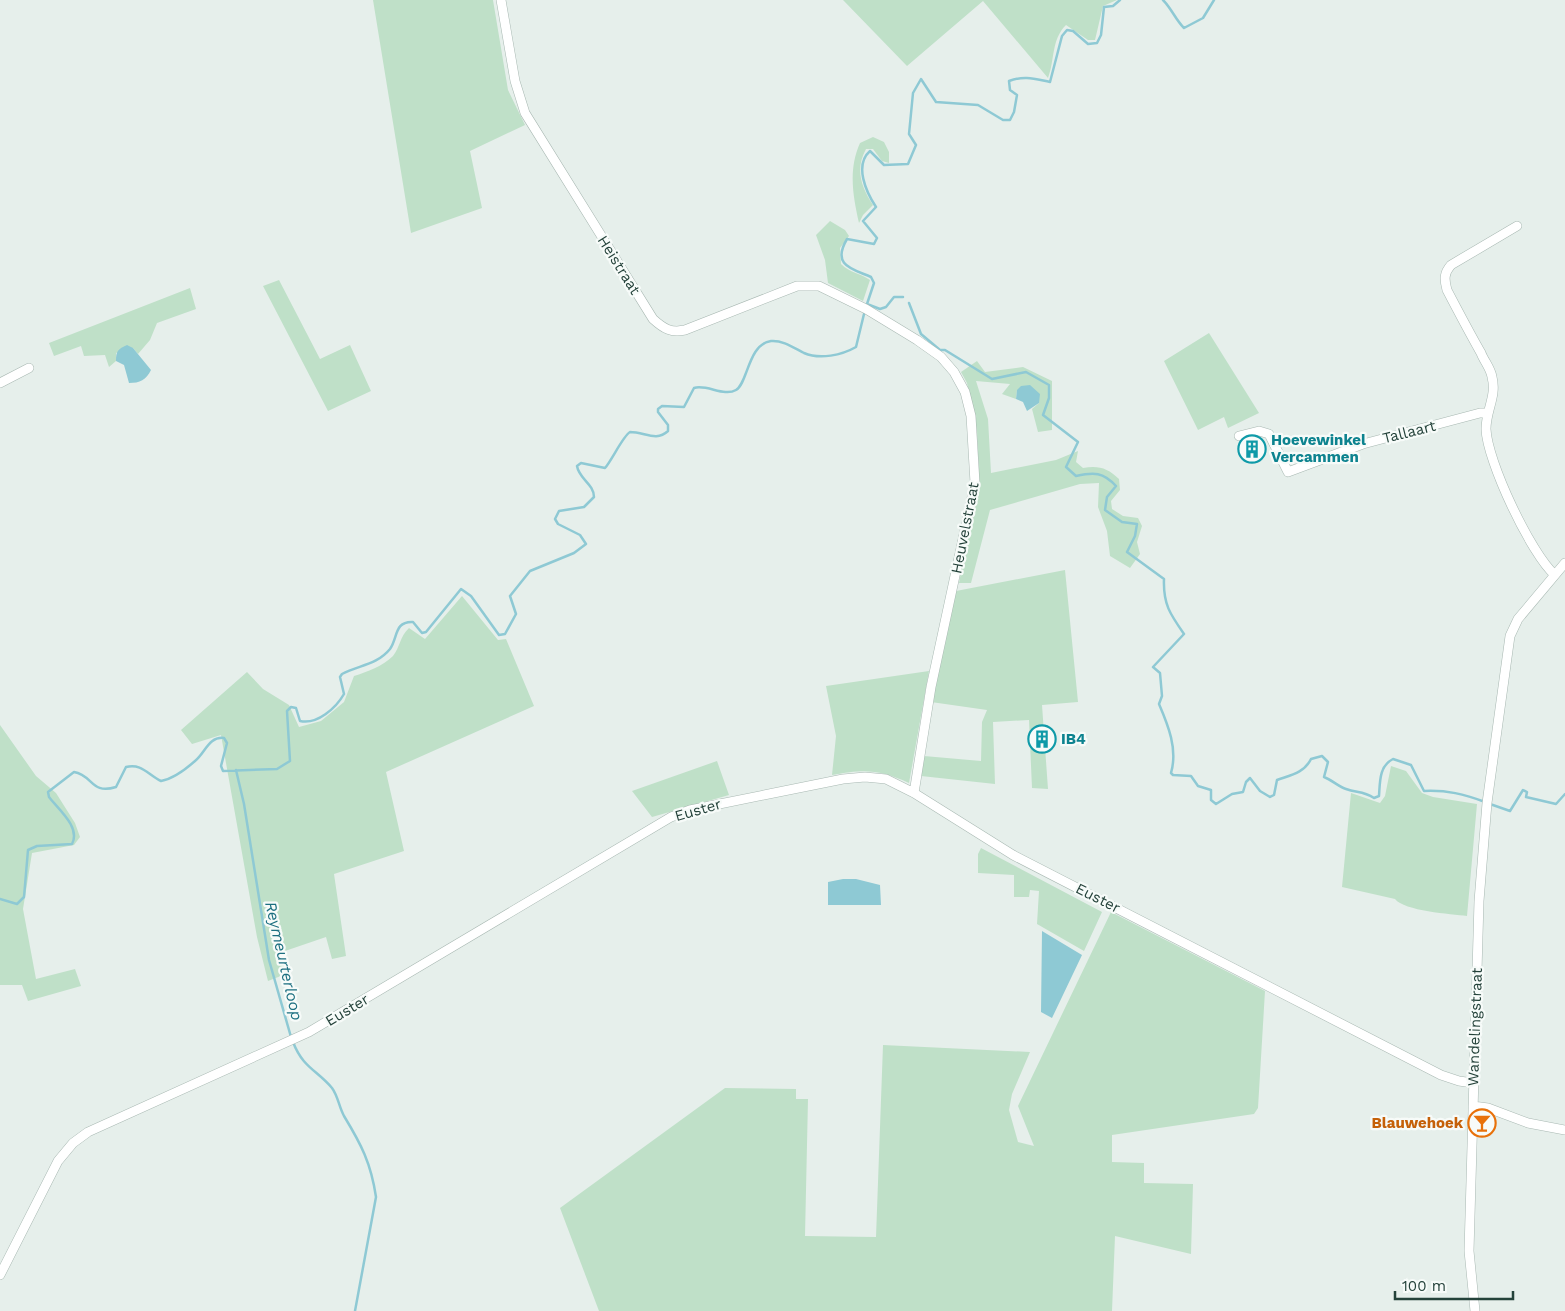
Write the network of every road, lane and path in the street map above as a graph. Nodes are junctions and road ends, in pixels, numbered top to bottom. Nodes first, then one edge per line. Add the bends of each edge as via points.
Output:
1 (501, 0) edge
2 (1517, 226) dead end
3 (866, 308) joint
4 (29, 368) dead end
5 (0, 383) edge
6 (1487, 413) junction
7 (1239, 436) dead end
8 (1565, 563) edge
9 (1555, 575) junction
10 (914, 793) junction
11 (1473, 1083) junction
12 (1473, 1106) junction
13 (1565, 1130) edge
14 (1, 1271) edge
15 (1475, 1311) edge

1 - 3 street, Heistraat via 515,81 525,113 653,319 665,329 685,330 797,286 810,285 827,288
2 - 6 street via 1445,271 1447,290 1492,376 1494,395
3 - 10 street, Heuvelstraat via 941,357 954,372 965,392 974,440 975,483 931,687
4 - 5 street
6 - 7 street, Tallaart via 1363,444 1288,472 1269,434 1259,431
6 - 9 street via 1487,439 1509,498 1532,543
8 - 9 street
9 - 11 street, Wandelingstraat via 1518,619 1510,636 1487,803 1479,901
10 - 11 street, Euster via 1013,855 1441,1075
10 - 14 street, Euster via 886,779 843,779 690,810 649,829 310,1032 79,1138 58,1161
11 - 12 street, Wandelingstraat
12 - 13 street via 1488,1108 1528,1123
12 - 15 street, Wandelingstraat via 1469,1251

